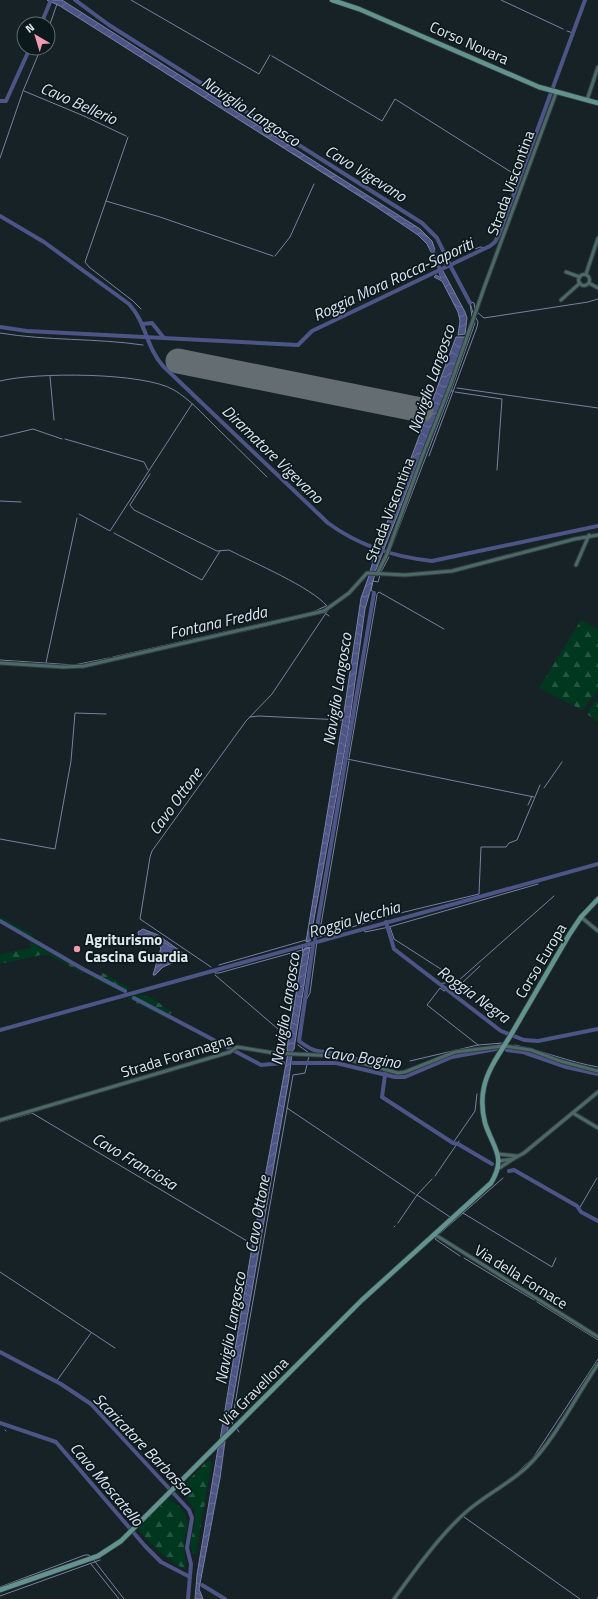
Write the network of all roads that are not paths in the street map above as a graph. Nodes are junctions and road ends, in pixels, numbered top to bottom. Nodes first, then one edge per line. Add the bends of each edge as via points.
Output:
1 (332, 0) edge
2 (598, 67) edge
3 (555, 92) junction
4 (587, 100) junction
5 (598, 103) edge
6 (598, 238) edge
7 (596, 248) edge
8 (566, 272) dead end
9 (586, 274) junction
10 (580, 277) junction
11 (580, 283) junction
12 (589, 283) junction
13 (598, 288) edge
14 (561, 300) dead end
15 (598, 535) edge
16 (589, 536) junction
17 (576, 565) dead end
18 (378, 574) junction
19 (0, 663) edge
20 (598, 899) edge
21 (581, 917) junction
22 (598, 931) edge
23 (504, 1046) junction
24 (598, 1071) edge
25 (598, 1092) edge
26 (573, 1113) junction
27 (0, 1120) edge
28 (598, 1128) edge
29 (497, 1152) junction
30 (518, 1156) junction
31 (513, 1159) junction
32 (499, 1161) junction
33 (498, 1169) junction
34 (434, 1234) junction
35 (598, 1337) edge
36 (598, 1364) edge
37 (0, 1590) edge
38 (394, 1599) edge

1 - 3 main road, Corso Novara
2 - 4 street
3 - 4 main road, Corso Novara
3 - 18 street, Strada Viscontina via 450,386
4 - 5 main road, Corso Novara
6 - 7 street
7 - 9 street
8 - 10 street
9 - 10 street
9 - 12 street via 590,278
10 - 11 street
11 - 12 street via 585,286
11 - 14 street
12 - 13 street
15 - 16 street
16 - 17 street
16 - 18 street via 452,571 405,575
18 - 19 street via 370,572 365,575 335,604 310,615 84,666
20 - 21 main road, Corso Europa
21 - 22 street
21 - 23 main road, Corso Europa
23 - 24 street via 531,1050 560,1062
23 - 27 street, Strada Foramagna via 455,1052 404,1072 364,1065 336,1056 235,1048 230,1052
23 - 29 main road, Corso Europa via 484,1086 482,1101 486,1125
25 - 26 street, Via Gravellona
26 - 28 street
26 - 30 street, Via Gravellona
29 - 30 street
29 - 32 main road, Via Gravellona
30 - 31 street, Via Gravellona
31 - 32 street, Via Gravellona
31 - 33 street, Via Gravellona
32 - 33 main road, Via Gravellona
33 - 34 main road, Via Gravellona via 486,1188
34 - 35 street, Via della Fornace
34 - 37 main road, Via Gravellona via 362,1300 132,1531 112,1548
36 - 38 street via 534,1460 466,1512 430,1552

